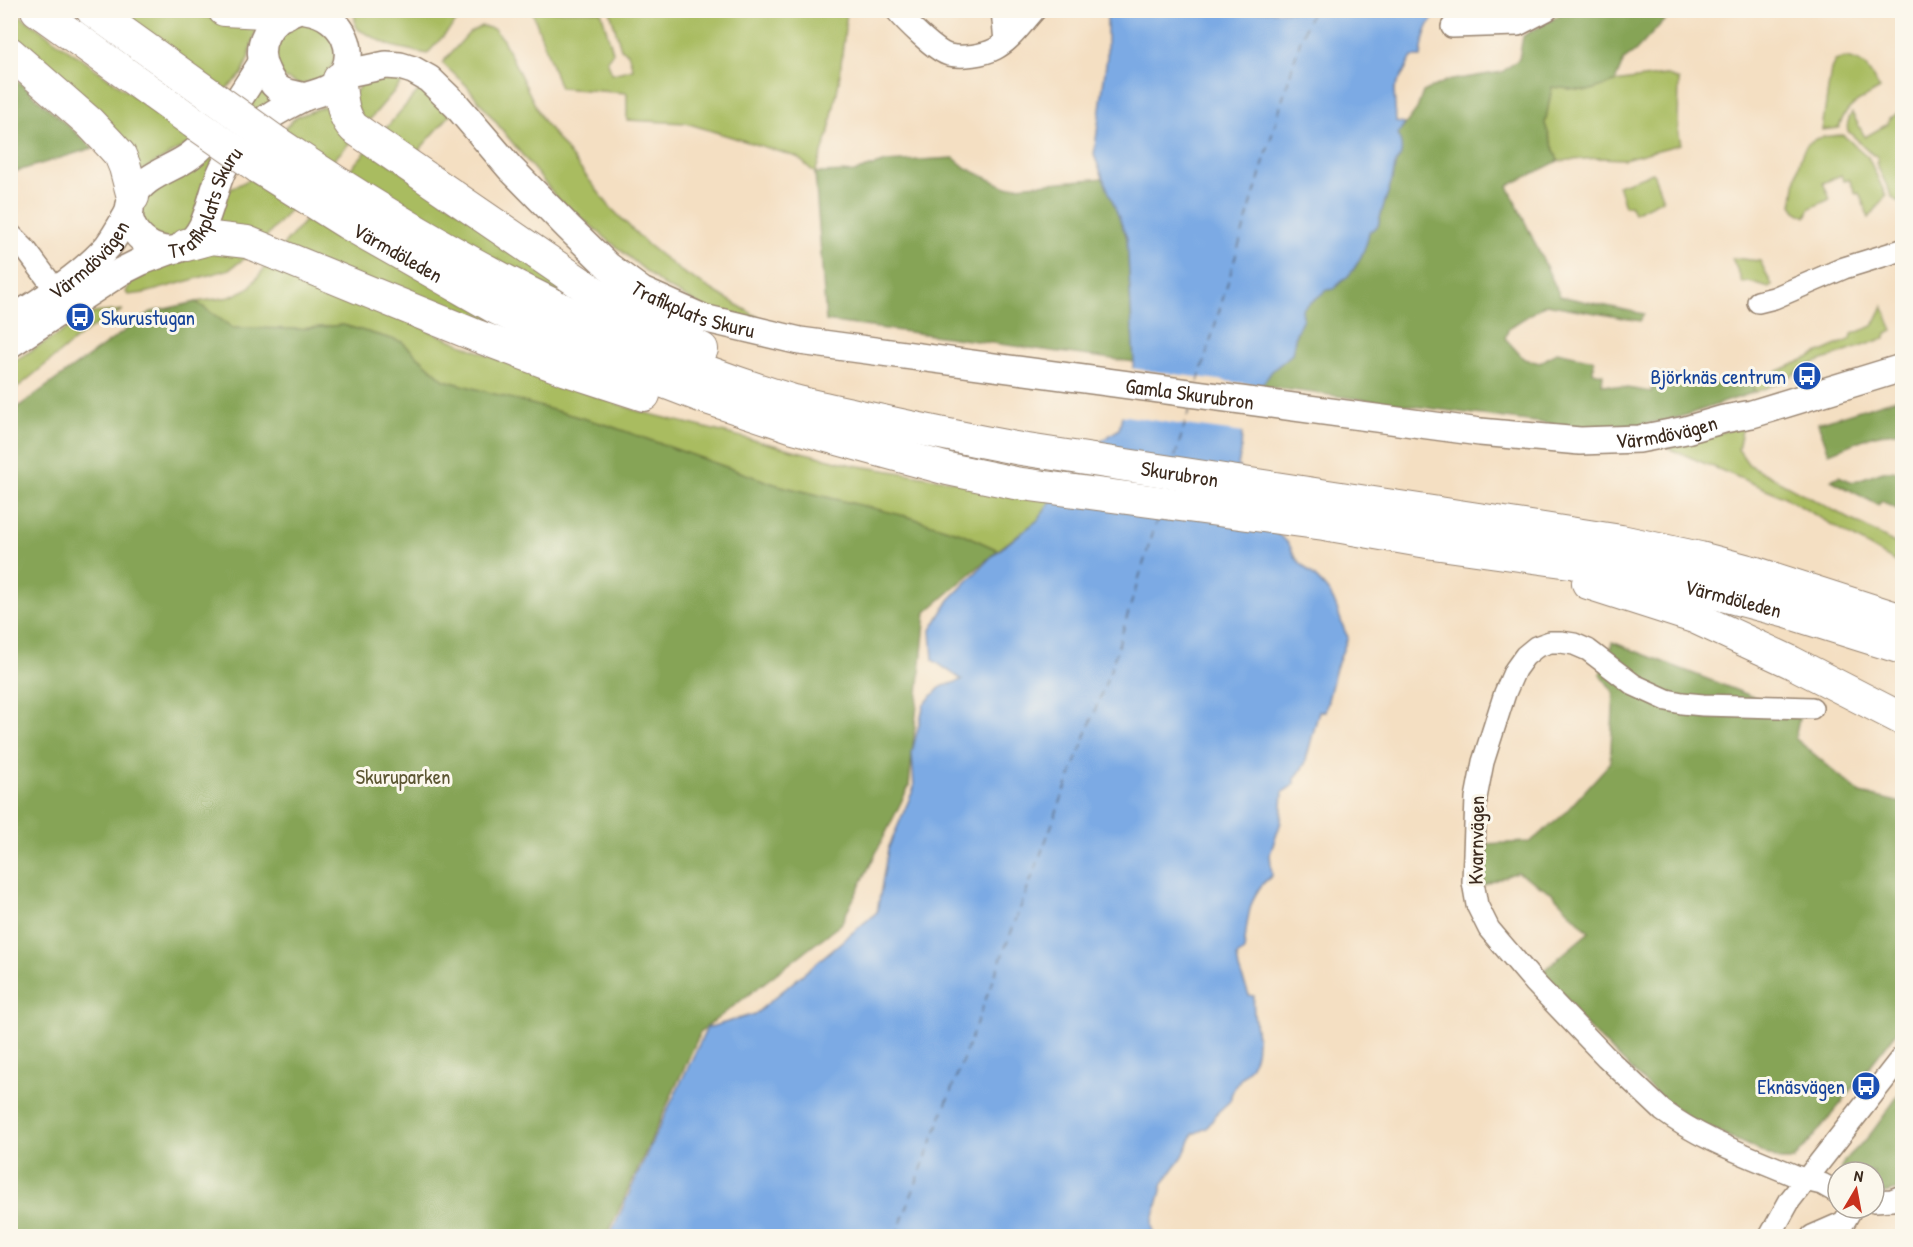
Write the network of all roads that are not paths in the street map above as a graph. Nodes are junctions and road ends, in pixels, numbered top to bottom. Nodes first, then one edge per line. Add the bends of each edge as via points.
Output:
1 (37, 10) edge
2 (92, 10) edge
3 (224, 10) edge
4 (896, 10) edge
5 (1002, 10) edge
6 (1035, 10) edge
7 (1547, 10) edge
8 (296, 11) edge
9 (1504, 18) edge
10 (343, 26) edge
11 (1452, 27) dead end
12 (1005, 42) junction
13 (10, 53) edge
14 (262, 63) junction
15 (425, 70) junction
16 (341, 76) junction
17 (305, 97) junction
18 (276, 161) junction
19 (131, 203) junction
20 (10, 234) edge
21 (177, 248) junction
22 (1902, 250) edge
23 (62, 298) junction
24 (1758, 302) dead end
25 (10, 320) edge
26 (800, 341) joint
27 (10, 344) edge
28 (1902, 355) edge
29 (1902, 368) edge
30 (795, 414) junction
31 (1752, 414) junction
32 (1580, 441) joint
33 (1563, 556) junction
34 (1902, 620) edge
35 (1902, 648) edge
36 (1812, 708) dead end
37 (1902, 719) edge
38 (1902, 1057) edge
39 (1805, 1180) junction
40 (1826, 1186) edge
41 (1902, 1196) edge
42 (1886, 1200) edge
43 (1845, 1220) edge
44 (1770, 1236) edge
45 (1812, 1236) edge

1 - 18 highway, Värmdöleden, bridge via 193,122
2 - 18 highway, Värmdöleden, bridge via 212,96
3 - 8 highway
4 - 12 street via 948,55 994,50
5 - 12 street
6 - 12 street
7 - 9 street via 1518,25
8 - 10 main road via 318,12
8 - 14 main road, Trafikplats Skuru via 276,20 264,37
9 - 11 street
10 - 15 main road via 372,49
10 - 16 main road via 348,55
13 - 19 highway via 89,122 120,156
14 - 17 main road via 277,87
14 - 19 main road, Trafikplats Skuru via 238,102 201,148 146,182
15 - 16 main road, Trafikplats Skuru via 386,65
15 - 26 main road, Trafikplats Skuru via 449,80 515,157 545,203 608,266 642,291 703,318
16 - 17 main road, Trafikplats Skuru via 323,92
16 - 30 highway via 343,110 354,128 589,289 648,323 769,377
17 - 21 main road, Trafikplats Skuru via 262,122 223,165 202,227 195,238
18 - 30 highway, Värmdöleden via 357,212
19 - 21 main road, Trafikplats Skuru via 129,218 138,237 150,245
19 - 23 main road, Värmdövägen via 107,246
20 - 23 street
21 - 23 main road, Värmdövägen
21 - 30 highway via 212,238 247,242 445,324 712,418
22 - 24 street
23 - 25 main road, Värmdövägen
23 - 27 main road, Värmdövägen
26 - 32 main road, Gamla Skurubron via 1468,431
28 - 31 main road, Värmdövägen
29 - 31 main road, Värmdövägen
30 - 33 highway, Skurubron via 932,432
30 - 33 highway, Skurubron via 854,458 1433,543
31 - 32 main road, Värmdövägen via 1640,439
33 - 34 highway, Värmdöleden via 1621,541 1700,558
33 - 35 highway, Värmdöleden via 1787,612
33 - 37 highway via 1619,592 1694,617
36 - 39 street, Kvarnvägen via 1682,703 1650,693 1574,644 1550,642 1536,647 1515,670 1483,762 1476,798 1473,882 1477,905 1489,929 1573,1024 1663,1111 1703,1136
38 - 39 street
39 - 40 street
39 - 44 street
41 - 42 street
43 - 45 street

